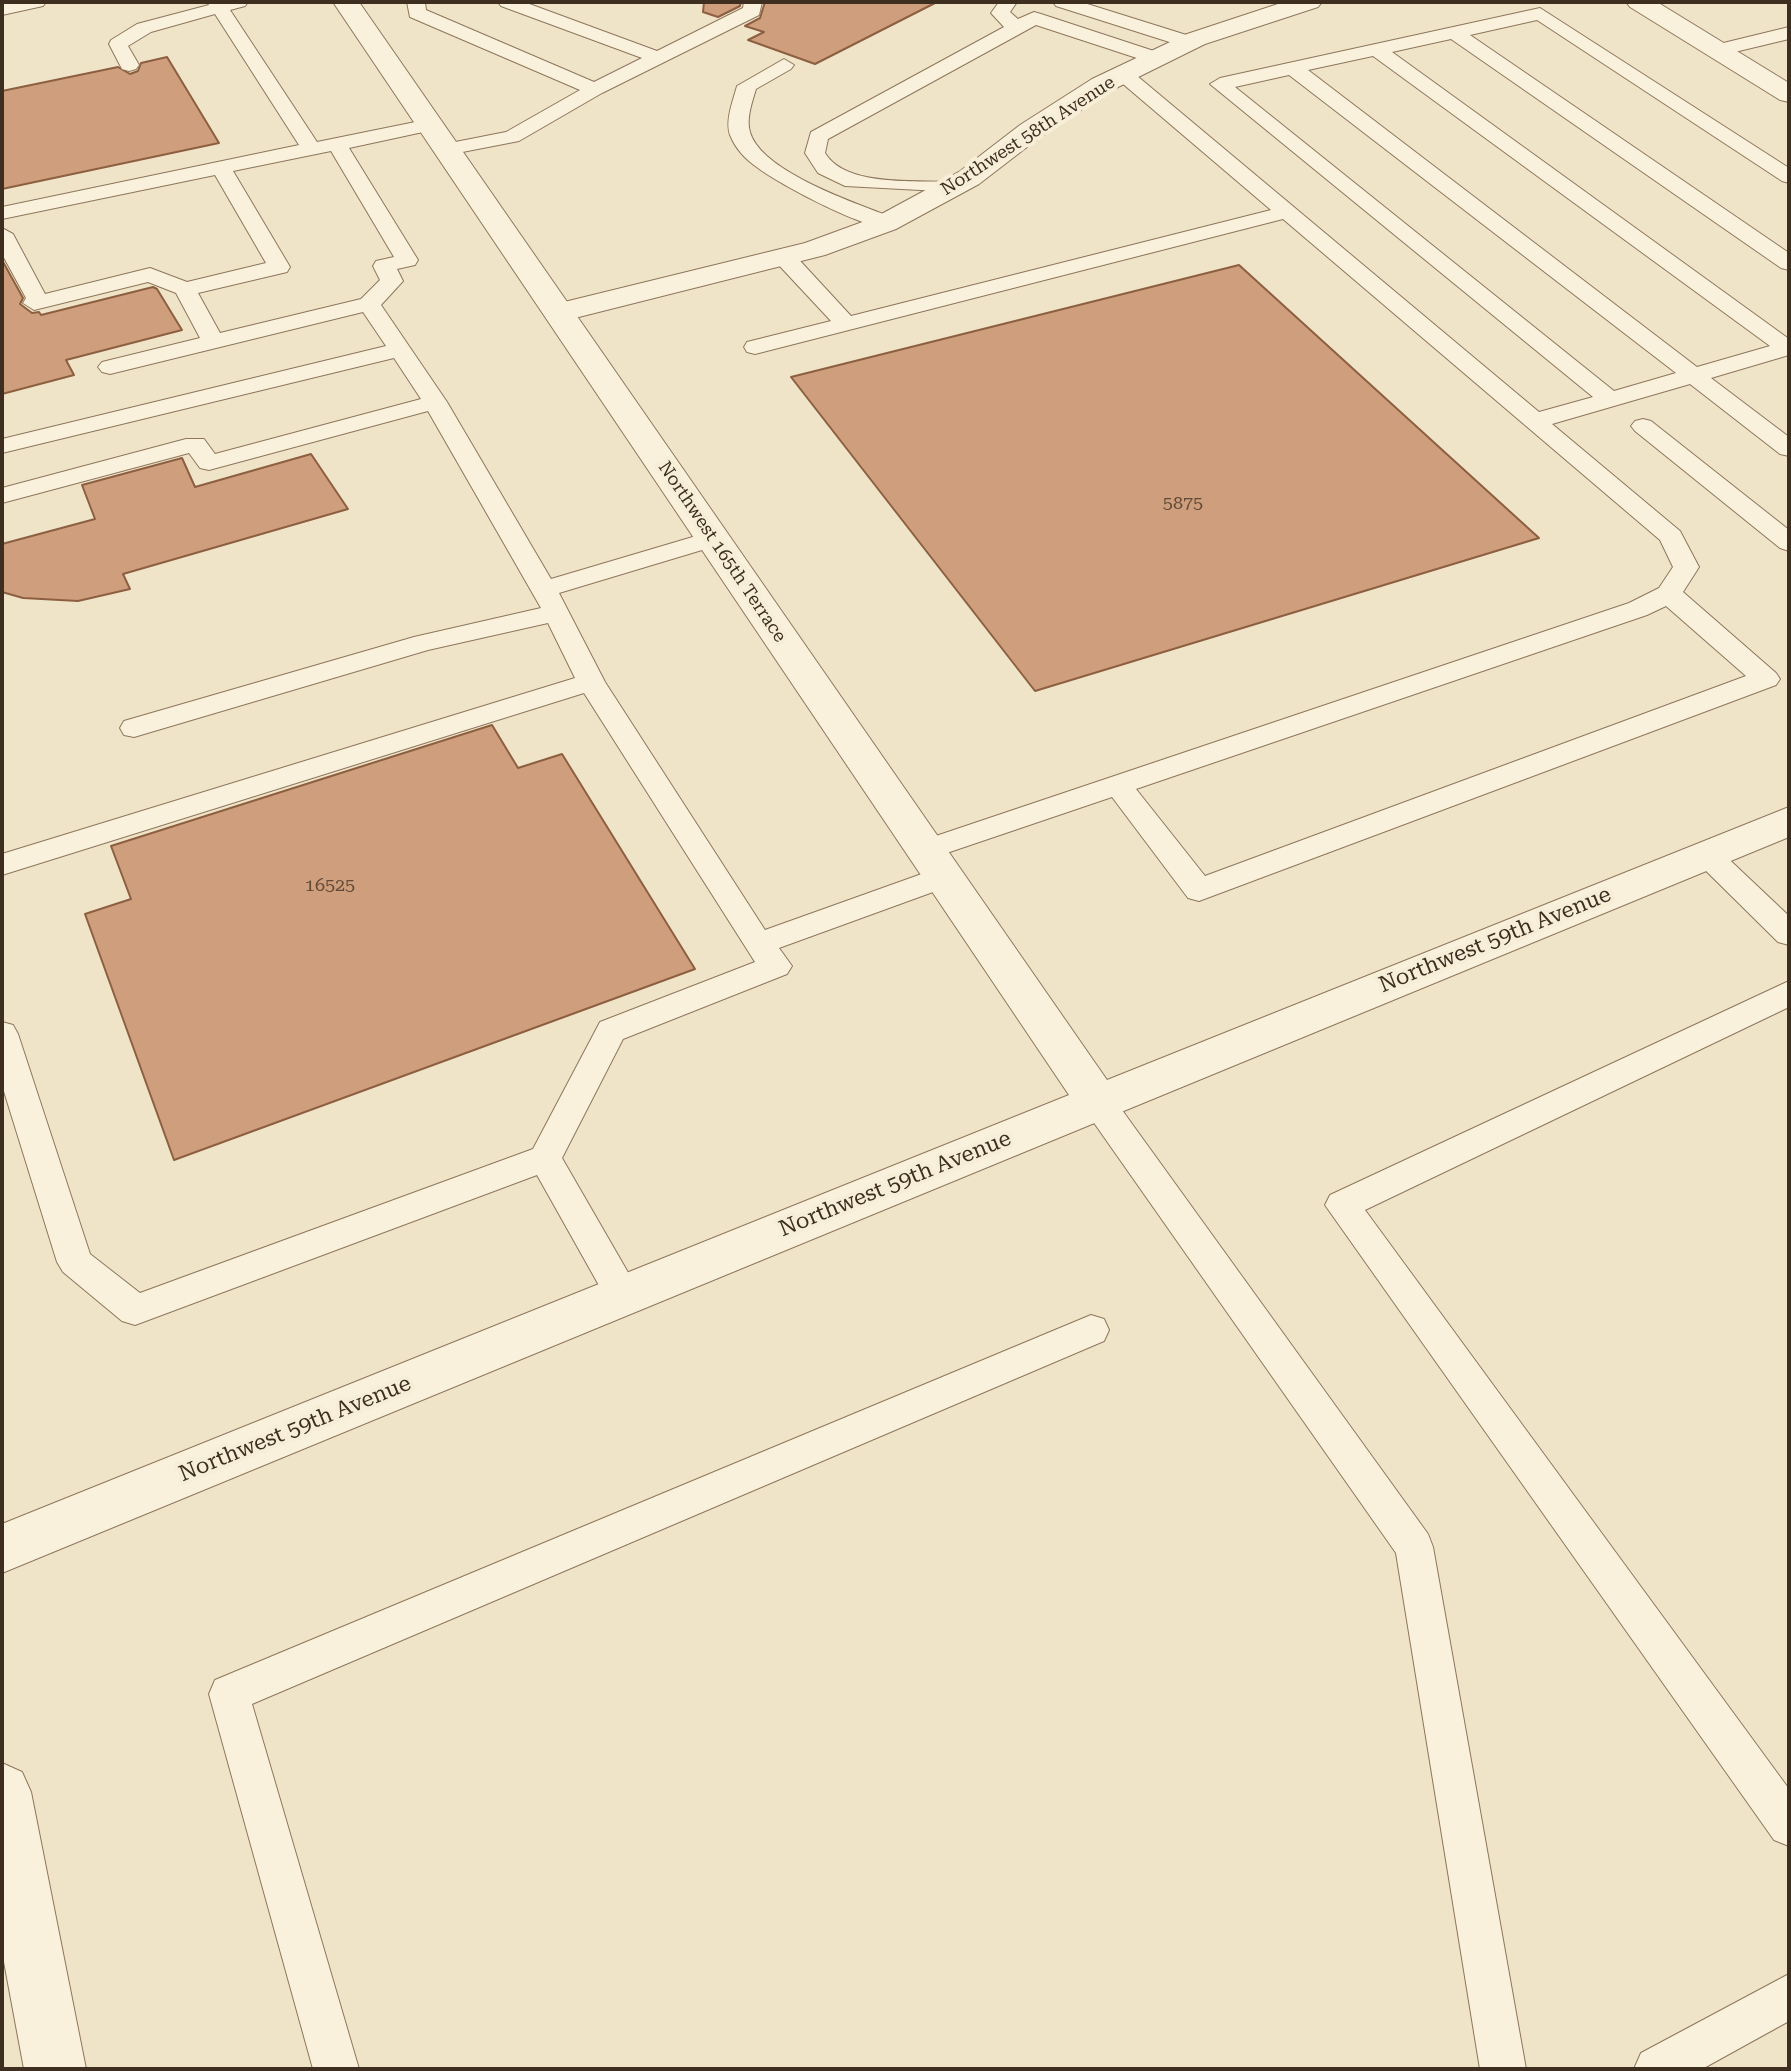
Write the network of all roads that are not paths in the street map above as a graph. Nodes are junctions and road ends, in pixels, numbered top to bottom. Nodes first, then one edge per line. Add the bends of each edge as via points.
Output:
1 (37, 2) edge
2 (346, 2) edge
3 (507, 2) edge
4 (753, 2) edge
5 (1008, 2) edge
6 (1062, 2) edge
7 (1309, 2) edge
8 (1639, 2) edge
9 (225, 3) edge
10 (416, 8) edge
11 (2, 9) edge
12 (1025, 22) junction
13 (1455, 33) junction
14 (1789, 33) edge
15 (1189, 42) junction
16 (1377, 50) junction
17 (1718, 50) junction
18 (658, 58) junction
19 (1156, 58) junction
20 (129, 65) dead end
21 (784, 65) dead end
22 (1293, 68) junction
23 (1123, 74) junction
24 (595, 89) junction
25 (1787, 91) edge
26 (439, 137) junction
27 (337, 144) junction
28 (311, 149) junction
29 (179, 152) dead end
30 (221, 168) junction
31 (192, 174) junction
32 (1789, 177) edge
33 (951, 188) junction
34 (1287, 212) junction
35 (2, 213) edge
36 (886, 223) junction
37 (2, 234) edge
38 (783, 256) junction
39 (1789, 263) edge
40 (185, 289) junction
41 (369, 304) junction
42 (559, 313) junction
43 (845, 323) junction
44 (213, 342) junction
45 (755, 347) dead end
46 (1788, 348) edge
47 (400, 350) junction
48 (110, 367) dead end
49 (1693, 375) junction
50 (1610, 399) junction
51 (435, 402) junction
52 (1535, 421) junction
53 (1643, 426) dead end
54 (2, 446) edge
55 (1789, 449) edge
56 (2, 496) edge
57 (713, 539) junction
58 (1789, 543) edge
59 (1669, 594) junction
60 (550, 601) junction
61 (591, 682) junction
62 (134, 728) dead end
63 (1118, 785) junction
64 (1789, 821) edge
65 (1706, 854) junction
66 (935, 864) junction
67 (2, 865) edge
68 (1789, 934) edge
69 (758, 944) junction
70 (1789, 993) edge
71 (2, 1034) edge
72 (1097, 1101) junction
73 (545, 1158) junction
74 (623, 1295) junction
75 (1091, 1330) dead end
76 (2, 1549) edge
77 (2, 1792) edge
78 (1789, 1825) edge
79 (1789, 1996) edge
80 (55, 2069) edge
81 (336, 2069) edge
82 (1503, 2069) edge
83 (1657, 2069) edge

1 - 11 lane
2 - 26 street, Northwest 165th Terrace
3 - 18 lane
4 - 18 lane via 752,11
5 - 12 lane via 1000,13
6 - 12 lane
6 - 15 lane
7 - 15 street, Northwest 58th Avenue
8 - 17 street
9 - 20 lane via 144,28 118,44
9 - 28 lane
10 - 24 lane
12 - 19 lane
12 - 33 lane via 818,136 815,153 825,169 852,182
13 - 16 lane
13 - 32 lane via 1540,14
13 - 39 lane
14 - 17 lane
15 - 19 street, Northwest 58th Avenue
16 - 22 lane
16 - 46 lane
17 - 25 street
18 - 24 lane
19 - 23 street, Northwest 58th Avenue
21 - 36 lane via 747,86 741,136 791,183
22 - 49 lane
22 - 50 lane via 1220,84
23 - 33 street, Northwest 58th Avenue
23 - 34 lane
24 - 26 lane via 512,137
26 - 27 lane
26 - 42 street, Northwest 165th Terrace
27 - 28 lane
27 - 41 lane via 407,260 384,266 392,281
28 - 30 lane
29 - 31 lane
30 - 31 lane
30 - 40 lane via 279,267
31 - 35 lane
33 - 36 street, Northwest 58th Avenue
34 - 43 lane
34 - 52 lane
36 - 38 street, Northwest 58th Avenue
37 - 40 lane via 36,302 150,275
38 - 42 street, Northwest 58th Avenue
38 - 43 lane
40 - 44 lane
41 - 44 lane
41 - 47 lane
42 - 57 street, Northwest 165th Terrace
43 - 45 lane
44 - 48 lane
46 - 49 lane
47 - 51 lane
47 - 54 lane
49 - 50 lane
49 - 55 lane
50 - 52 lane
51 - 56 lane via 209,463 195,444
51 - 60 lane
52 - 59 lane via 1671,536 1686,567
53 - 58 lane
57 - 60 lane
57 - 66 street, Northwest 165th Terrace
59 - 63 lane via 1638,609
59 - 63 lane via 1766,679 1199,890
60 - 61 lane
60 - 62 lane
61 - 67 lane
61 - 69 lane
63 - 66 lane
64 - 65 street, Northwest 59th Avenue
65 - 68 lane
65 - 72 street, Northwest 59th Avenue
66 - 69 lane
66 - 72 street, Northwest 165th Terrace
69 - 73 lane via 776,966 611,1031
70 - 78 lane via 1342,1205
71 - 73 lane via 75,1262 135,1310
72 - 74 street, Northwest 59th Avenue
72 - 82 lane via 1414,1547
73 - 74 lane
74 - 76 street, Northwest 59th Avenue
75 - 81 lane via 229,1694
77 - 80 street
79 - 83 lane

